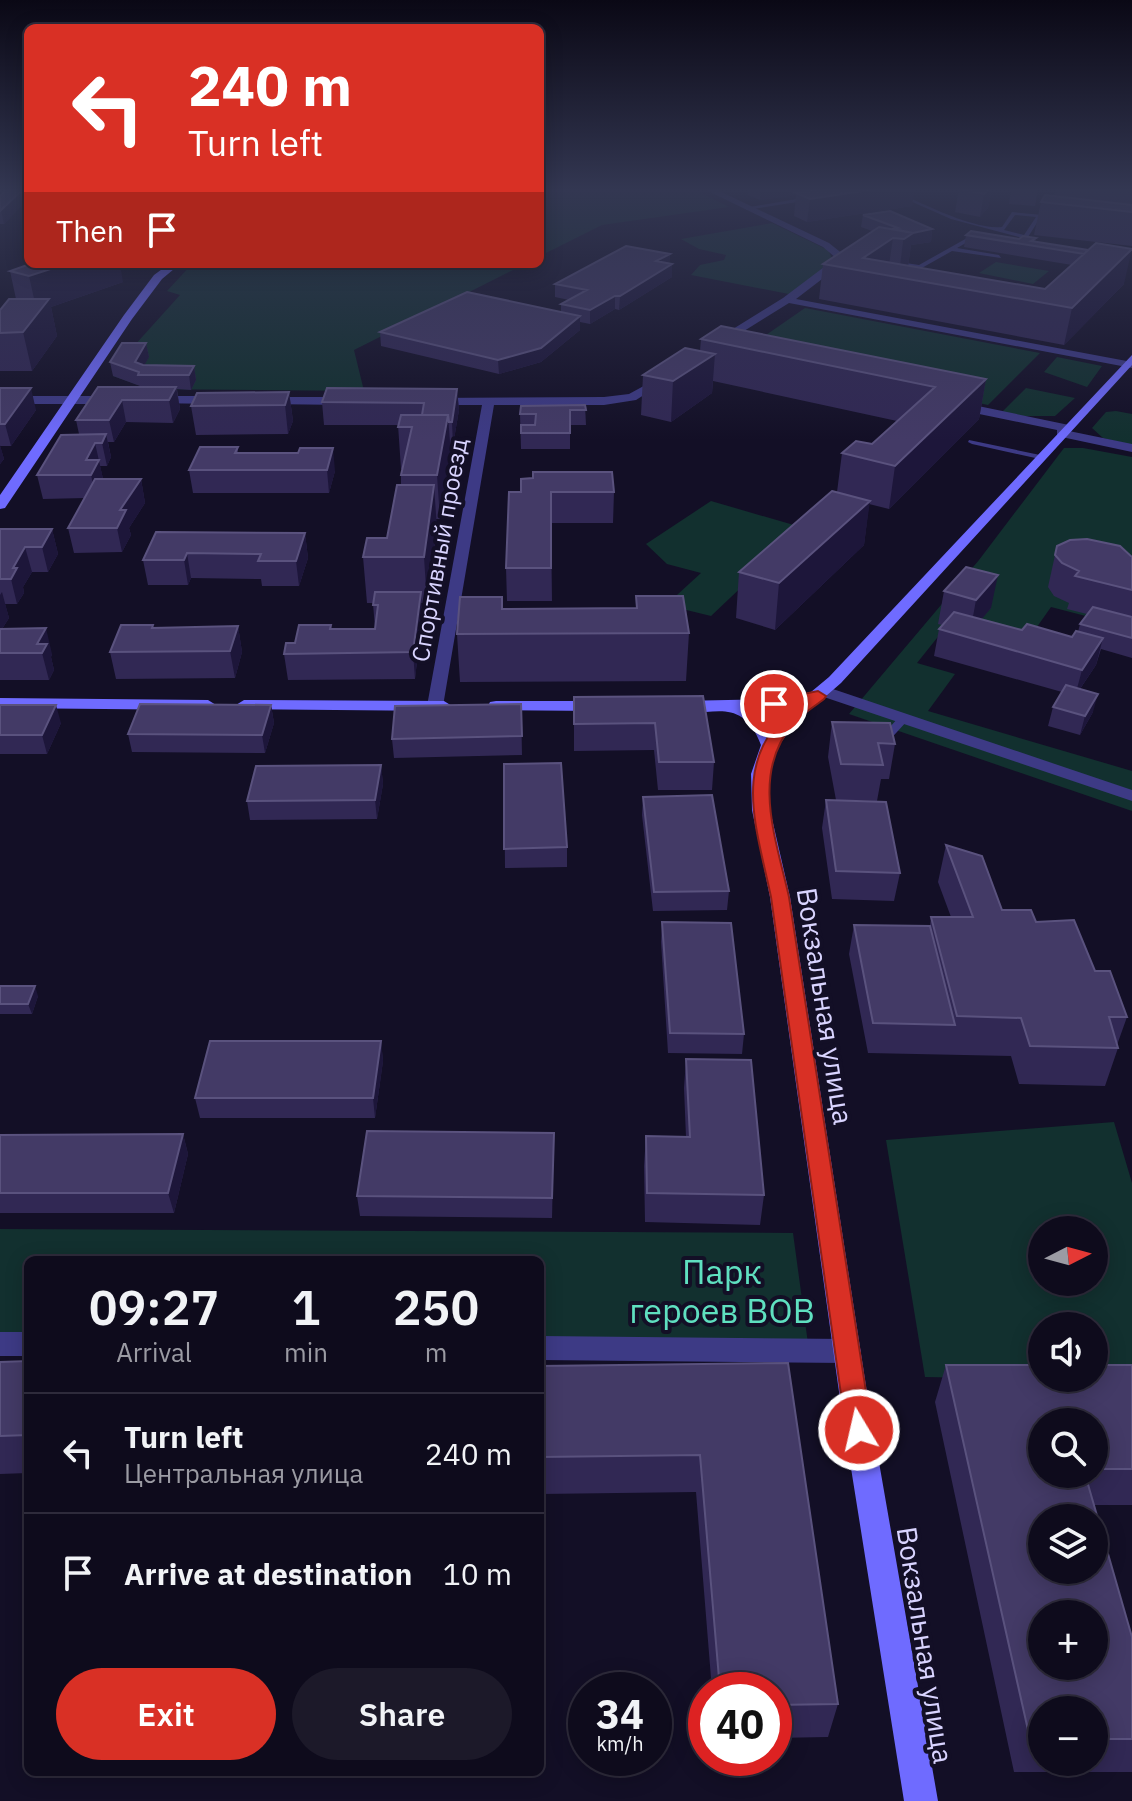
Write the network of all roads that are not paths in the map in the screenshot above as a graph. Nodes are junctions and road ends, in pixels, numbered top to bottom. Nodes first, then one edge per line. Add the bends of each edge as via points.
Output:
1 (163, 273) edge
2 (824, 273) edge
3 (787, 300) junction
4 (723, 356) edge
5 (1130, 362) edge
6 (677, 368) edge
7 (0, 400) edge
8 (71, 400) junction
9 (123, 400) edge
10 (138, 400) edge
11 (229, 400) edge
12 (244, 400) edge
13 (366, 401) edge
14 (412, 401) edge
15 (489, 401) junction
16 (934, 401) edge
17 (1063, 431) junction
18 (972, 442) dead end
19 (1132, 448) edge
20 (1040, 457) junction
21 (0, 505) edge
22 (821, 693) junction
23 (0, 703) edge
24 (722, 705) junction
25 (435, 706) junction
26 (610, 706) edge
27 (658, 706) edge
28 (904, 718) junction
29 (770, 745) junction
30 (873, 751) edge
31 (1132, 796) edge
32 (0, 1344) edge
33 (24, 1344) edge
34 (544, 1348) edge
35 (847, 1351) junction
36 (921, 1801) edge

1 - 8 street
2 - 3 street
3 - 4 street via 703,352
3 - 5 street
5 - 17 street, Вокзальная улица
6 - 15 street via 620,400
7 - 8 street
8 - 9 street
8 - 21 street
10 - 11 street
12 - 13 street
14 - 15 street
15 - 25 street, Спортивный проезд
16 - 17 street
17 - 19 street
17 - 20 street, Вокзальная улица
18 - 20 lane
20 - 22 street, Вокзальная улица
22 - 24 street via 774,704
22 - 28 street
22 - 29 street, Вокзальная улица via 790,718
23 - 25 street
24 - 27 street
24 - 29 street via 762,722
25 - 26 street
28 - 30 lane
28 - 31 street
29 - 35 street, Вокзальная улица via 760,774 761,810 780,897
32 - 33 street
34 - 35 street
35 - 36 street, Вокзальная улица

